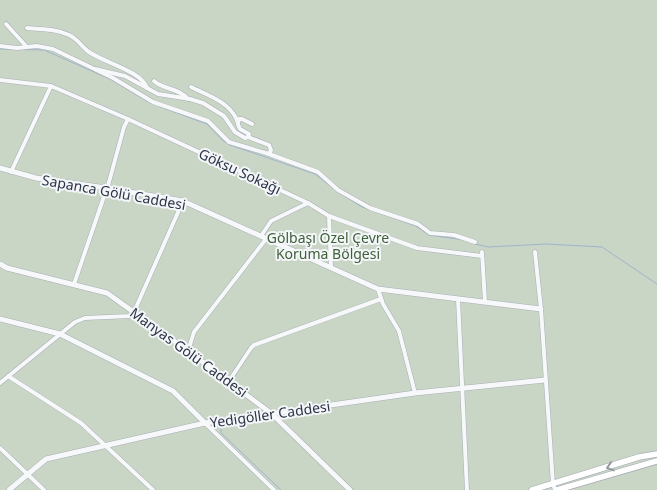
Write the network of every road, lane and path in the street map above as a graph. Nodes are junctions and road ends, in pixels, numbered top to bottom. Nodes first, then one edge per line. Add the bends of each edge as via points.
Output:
1 (6, 24) dead end
2 (27, 28) dead end
3 (0, 46) edge
4 (27, 47) junction
5 (88, 67) junction
6 (0, 80) edge
7 (154, 80) dead end
8 (51, 86) junction
9 (191, 87) dead end
10 (147, 88) junction
11 (188, 99) junction
12 (128, 119) junction
13 (238, 123) junction
14 (252, 124) dead end
15 (248, 137) junction
16 (269, 154) junction
17 (0, 168) edge
18 (11, 172) junction
19 (0, 173) edge
20 (106, 188) junction
21 (183, 201) junction
22 (308, 203) junction
23 (329, 216) junction
24 (264, 237) junction
25 (475, 242) dead end
26 (535, 252) dead end
27 (0, 264) edge
28 (331, 268) junction
29 (74, 284) junction
30 (378, 289) junction
31 (381, 299) junction
32 (458, 299) junction
33 (485, 302) junction
34 (541, 309) junction
35 (135, 314) junction
36 (0, 319) edge
37 (60, 334) junction
38 (188, 351) junction
39 (8, 376) junction
40 (545, 380) junction
41 (229, 381) junction
42 (0, 383) edge
43 (462, 388) junction
44 (415, 392) junction
45 (272, 414) junction
46 (205, 423) junction
47 (105, 445) junction
48 (0, 448) edge
49 (657, 454) edge
50 (657, 461) edge
51 (28, 474) junction
52 (555, 488) edge
53 (9, 490) edge
54 (44, 490) edge
55 (153, 490) edge
56 (274, 490) edge
57 (350, 490) edge
58 (466, 490) edge
59 (532, 490) edge

1 - 4 street
2 - 10 street via 71,36 90,52 141,78
3 - 4 street
4 - 5 street via 53,49
5 - 10 street via 125,76
5 - 16 street via 153,102 208,121 228,142
6 - 8 street, Göksu Sokağı
7 - 11 street
8 - 12 street, Göksu Sokağı
8 - 18 street
9 - 13 street via 222,103
10 - 11 street via 158,94
11 - 15 street via 218,111 235,132
12 - 20 street
12 - 22 street, Göksu Sokağı
13 - 14 street via 242,119
13 - 15 street
15 - 16 street via 271,147
16 - 25 street via 318,172 338,190 376,211 418,224 430,233 454,235
17 - 18 street, Sapanca Gölü Caddesi
18 - 19 street
18 - 20 street, Sapanca Gölü Caddesi
20 - 21 street, Sapanca Gölü Caddesi
20 - 29 street
21 - 24 street, Sapanca Gölü Caddesi
21 - 35 street
22 - 23 street, Göksu Sokağı
22 - 24 street via 271,221
23 - 28 street
23 - 33 street, Göksu Sokağı via 417,248 482,254
24 - 28 street, Sapanca Gölü Caddesi
24 - 38 street via 194,332
26 - 34 street
27 - 29 street, Manyas Gölü Caddesi
28 - 30 street, Sapanca Gölü Caddesi
29 - 35 street, Manyas Gölü Caddesi via 106,292
30 - 31 street
30 - 32 street, Sapanca Gölü Caddesi
31 - 41 street via 254,346
31 - 44 street via 399,331
32 - 33 street, Sapanca Gölü Caddesi
32 - 43 street
33 - 34 street, Sapanca Gölü Caddesi
34 - 40 street
35 - 37 street via 81,319
35 - 38 street, Manyas Gölü Caddesi
36 - 37 street
37 - 39 street
37 - 46 street via 173,391
38 - 41 street, Manyas Gölü Caddesi
39 - 42 street
39 - 47 street via 81,423
40 - 43 street, Yedigöller Caddesi
40 - 52 street
41 - 45 street, Manyas Gölü Caddesi
43 - 44 street, Yedigöller Caddesi
43 - 58 street
44 - 45 street, Yedigöller Caddesi
45 - 46 street, Yedigöller Caddesi
45 - 57 street, Manyas Gölü Caddesi
46 - 47 street, Yedigöller Caddesi
46 - 56 street
47 - 51 street, Yedigöller Caddesi via 46,459
47 - 55 street
48 - 51 street
49 -> 52 main road via 639,457
50 - 52 main road
51 - 53 street, Yedigöller Caddesi
51 - 54 street
52 - 59 main road

